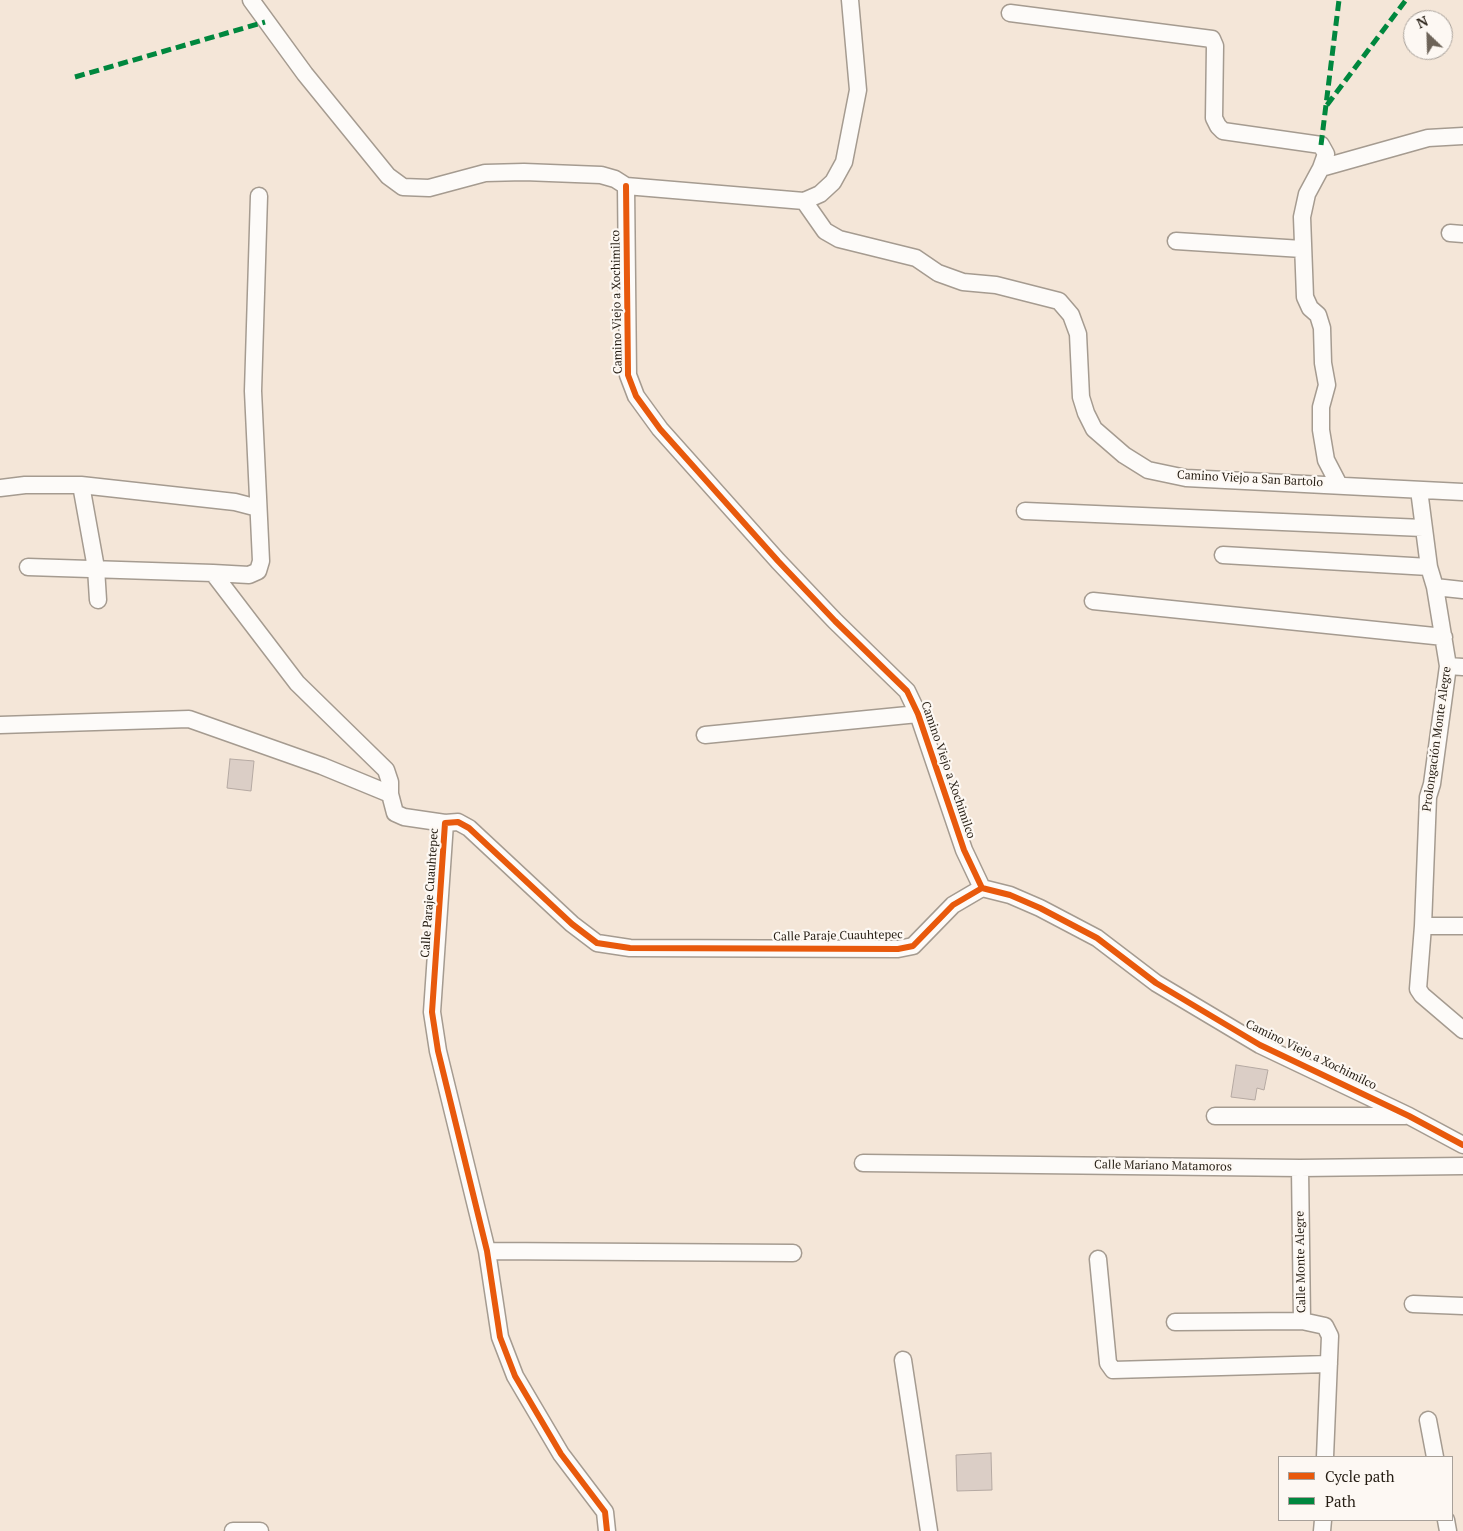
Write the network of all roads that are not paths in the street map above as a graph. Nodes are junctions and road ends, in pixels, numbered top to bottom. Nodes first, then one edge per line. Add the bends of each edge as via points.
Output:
1 (251, 0) edge
2 (850, 0) edge
3 (1010, 13) dead end
4 (1463, 136) edge
5 (1322, 168) junction
6 (626, 186) junction
7 (260, 196) dead end
8 (804, 201) junction
9 (1176, 241) dead end
10 (1302, 249) junction
11 (81, 485) junction
12 (1339, 485) junction
13 (0, 488) edge
14 (1419, 490) junction
15 (1463, 492) edge
16 (258, 508) junction
17 (1025, 511) dead end
18 (1423, 528) junction
19 (1223, 555) dead end
20 (28, 567) dead end
21 (1429, 567) junction
22 (96, 568) junction
23 (213, 573) junction
24 (1435, 587) junction
25 (1463, 590) edge
26 (98, 600) dead end
27 (1093, 601) dead end
28 (1444, 637) junction
29 (1455, 667) edge
30 (918, 714) junction
31 (0, 725) edge
32 (705, 735) dead end
33 (390, 794) junction
34 (445, 823) junction
35 (982, 888) junction
36 (1423, 926) junction
37 (1463, 926) edge
38 (1463, 1030) edge
39 (1215, 1116) dead end
40 (1409, 1116) junction
41 (1463, 1145) edge
42 (864, 1163) dead end
43 (1463, 1166) edge
44 (1300, 1168) junction
45 (487, 1251) junction
46 (793, 1253) dead end
47 (1098, 1260) dead end
48 (1413, 1304) dead end
49 (1463, 1306) edge
50 (1302, 1321) junction
51 (1175, 1322) dead end
52 (903, 1360) dead end
53 (1329, 1364) junction
54 (1428, 1420) dead end
55 (1326, 1456) edge
56 (1435, 1456) edge
57 (233, 1531) edge
58 (260, 1531) edge
59 (607, 1531) edge
60 (929, 1531) edge

1 - 6 street via 305,74 388,176 403,187 428,188 485,173 524,172 601,175
2 - 8 street via 858,90 844,162 833,182 820,194
3 - 5 street via 1212,39 1215,46 1214,118 1218,126 1223,131 1321,145 1326,154
4 - 5 street via 1428,138
5 - 10 street via 1307,194 1302,217
6 - 8 street
6 - 30 street, Camino Viejo a Xochimilco via 628,375 636,396 660,429 778,561 907,690
7 - 16 street via 253,390
8 - 12 street, Camino Viejo a San Bartolo via 825,231 839,238 916,258 938,273 962,282 996,285 1059,301 1071,315 1078,334 1086,414 1094,429 1148,470 1186,478
9 - 10 street
10 - 12 street via 1305,297 1318,315 1322,328 1326,385 1321,407 1321,430 1326,460
11 - 13 street
11 - 16 street via 235,502
11 - 22 street
12 - 14 street, Camino Viejo a San Bartolo
14 - 15 street
14 - 18 street, Prolongación Monte Alegre
16 - 23 street via 261,562 258,571 249,575
17 - 18 street
18 - 21 street, Prolongación Monte Alegre
19 - 21 street
20 - 22 street
21 - 24 street, Prolongación Monte Alegre
22 - 23 street
22 - 26 street
23 - 33 street via 297,683 386,770
24 - 25 street
24 - 28 street, Prolongación Monte Alegre
27 - 28 street
28 - 29 street, Prolongación Monte Alegre
29 - 36 street, Prolongación Monte Alegre via 1428,797
30 - 32 street
30 - 35 street, Camino Viejo a Xochimilco via 964,850
31 - 33 street via 189,718
33 - 34 street via 395,813
34 - 35 street, Calle Paraje Cuauhtepec via 458,822 469,828 572,924 598,943 630,948 898,949 913,946 953,905
34 - 45 street, Calle Paraje Cuauhtepec via 432,1012 438,1051
35 - 40 street, Camino Viejo a Xochimilco via 1010,895 1040,908 1097,938 1156,983 1260,1045
36 - 37 street
36 - 38 street, Prolongación Monte Alegre via 1418,989
39 - 40 street
40 - 41 street, Camino Viejo a Xochimilco
42 - 44 street, Calle Mariano Matamoros
43 - 44 street, Calle Mariano Matamoros
44 - 50 street, Calle Monte Alegre
45 - 46 street
45 - 59 street, Calle Paraje Cuauhtepec via 500,1337 515,1376 561,1454 605,1512
47 - 53 street via 1108,1363 1113,1370
48 - 49 street
50 - 51 street
50 - 53 street, Calle Monte Alegre via 1325,1326 1330,1336
52 - 60 street
53 - 55 street, Calle Monte Alegre
54 - 56 street
57 - 58 street

